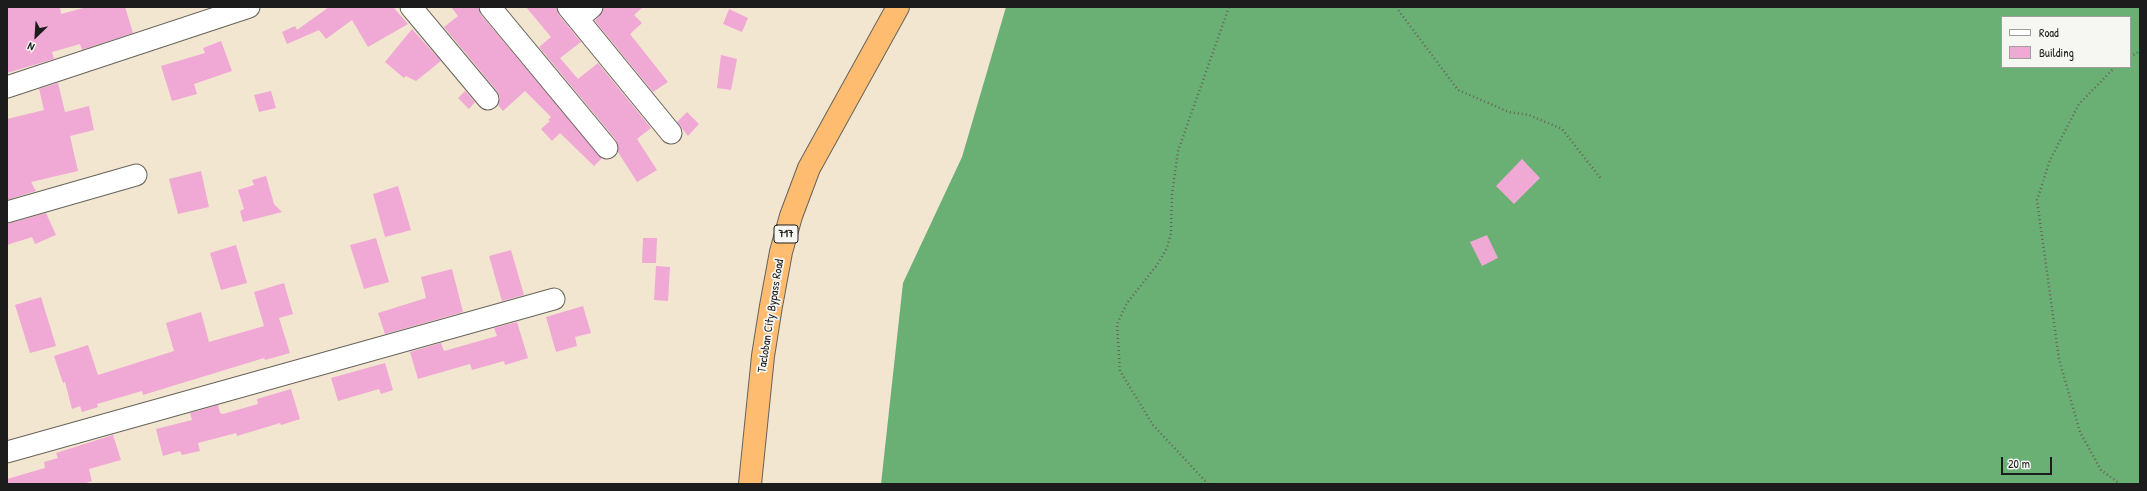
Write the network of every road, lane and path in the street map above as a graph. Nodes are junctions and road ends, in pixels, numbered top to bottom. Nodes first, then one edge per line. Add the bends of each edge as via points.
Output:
1 (249, 7) edge
2 (411, 7) edge
3 (490, 7) edge
4 (898, 7) edge
5 (1229, 7) edge
6 (1396, 7) edge
7 (579, 11) edge
8 (2140, 51) edge
9 (2131, 56) edge
10 (2114, 68) edge
11 (7, 87) edge
12 (488, 99) dead end
13 (671, 133) dead end
14 (607, 148) dead end
15 (136, 175) dead end
16 (1602, 180) dead end
17 (7, 212) edge
18 (554, 299) dead end
19 (7, 452) edge
20 (750, 484) edge
21 (1208, 484) edge
22 (2120, 484) edge

1 - 11 street
2 - 12 street
3 - 14 street
4 - 20 highway, Tacloban City Bypass Road / 717 via 809,168 791,216 768,320
5 - 21 path via 1178,151 1172,194 1171,233 1167,248 1127,303 1117,324 1120,371 1153,425
6 - 16 path via 1458,90 1509,112 1529,115 1562,129
7 - 13 street
8 - 9 path
10 - 22 path via 2079,104 2050,160 2036,200 2059,359 2065,381 2084,438 2101,470
15 - 17 street
18 - 19 street

